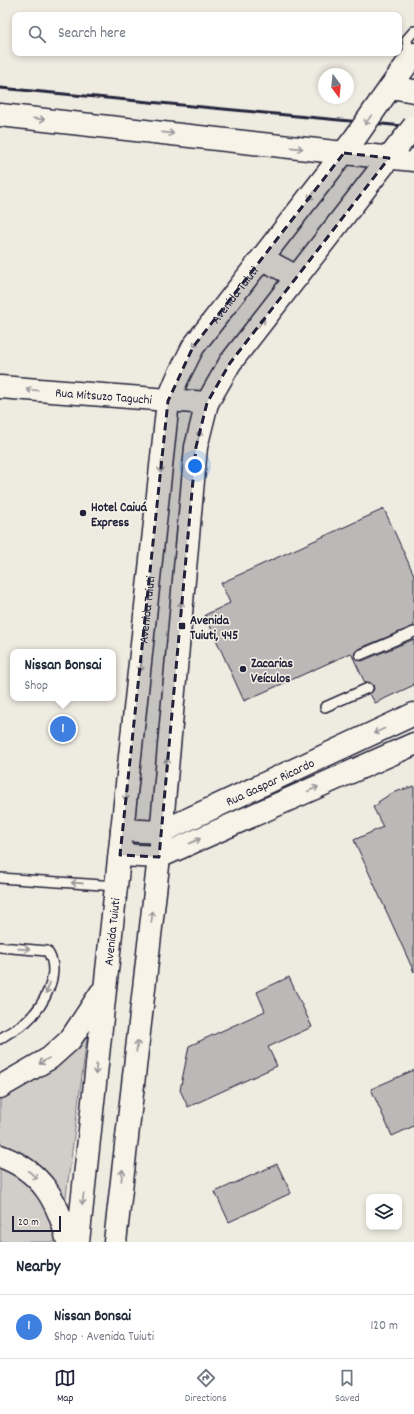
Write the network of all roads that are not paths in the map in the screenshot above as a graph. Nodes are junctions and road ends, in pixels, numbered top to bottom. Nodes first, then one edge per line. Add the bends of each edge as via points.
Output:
1 (414, 31) edge
2 (412, 57) edge
3 (414, 91) edge
4 (386, 95) junction
5 (0, 114) edge
6 (414, 126) edge
7 (349, 145) junction
8 (401, 154) edge
9 (263, 258) junction
10 (297, 277) junction
11 (0, 387) edge
12 (168, 401) junction
13 (207, 403) junction
14 (414, 632) edge
15 (360, 655) dead end
16 (368, 688) dead end
17 (325, 707) dead end
18 (414, 714) edge
19 (414, 744) edge
20 (210, 810) junction
21 (122, 830) junction
22 (220, 830) junction
23 (161, 832) junction
24 (120, 855) junction
25 (159, 857) junction
26 (0, 878) edge
27 (116, 886) junction
28 (0, 947) edge
29 (104, 989) junction
30 (0, 1039) edge
31 (0, 1087) edge
32 (0, 1156) edge
33 (119, 1203) junction
34 (68, 1242) edge
35 (78, 1242) edge
36 (115, 1242) edge
37 (127, 1242) edge

1 - 2 lane via 407,39
2 - 4 main road, Avenida Tuiuti
3 - 4 main road
4 -> 7 main road, Avenida Tuiuti, bridge
5 -> 7 main road
6 - 8 main road, bridge
7 - 8 main road
7 -> 9 main road, Avenida Tuiuti
8 - 10 main road
9 - 10 main road
9 -> 12 main road, Avenida Tuiuti via 193,347
13 -> 10 main road via 230,363
12 -> 11 main road, Rua Mitsuzo Taguchi
12 - 13 main road, Rua Mitsuzo Taguchi
12 -> 21 main road, Avenida Tuiuti
23 -> 13 main road via 196,447
14 - 15 lane via 402,641
16 - 17 lane
18 -> 20 main road, Rua Gaspar Ricardo
22 -> 19 main road, Rua Gaspar Ricardo
20 - 22 main road
20 - 23 main road, Rua Gaspar Ricardo
21 - 23 main road, Rua Gaspar Ricardo
21 - 24 main road, Avenida Tuiuti
25 -> 22 main road, Rua Gaspar Ricardo
23 - 25 main road
24 - 25 main road, Rua Gaspar Ricardo
24 - 27 main road, Avenida Tuiuti
33 -> 25 main road
27 -> 26 lane
27 - 29 main road, Avenida Tuiuti
28 -> 30 lane via 47,951 52,960 47,993 38,1008 25,1022
29 -> 31 main road via 70,1040 50,1058
29 -> 35 main road, Avenida Tuiuti
32 -> 34 main road via 17,1162 35,1175 52,1196
33 - 36 main road
33 - 37 main road

